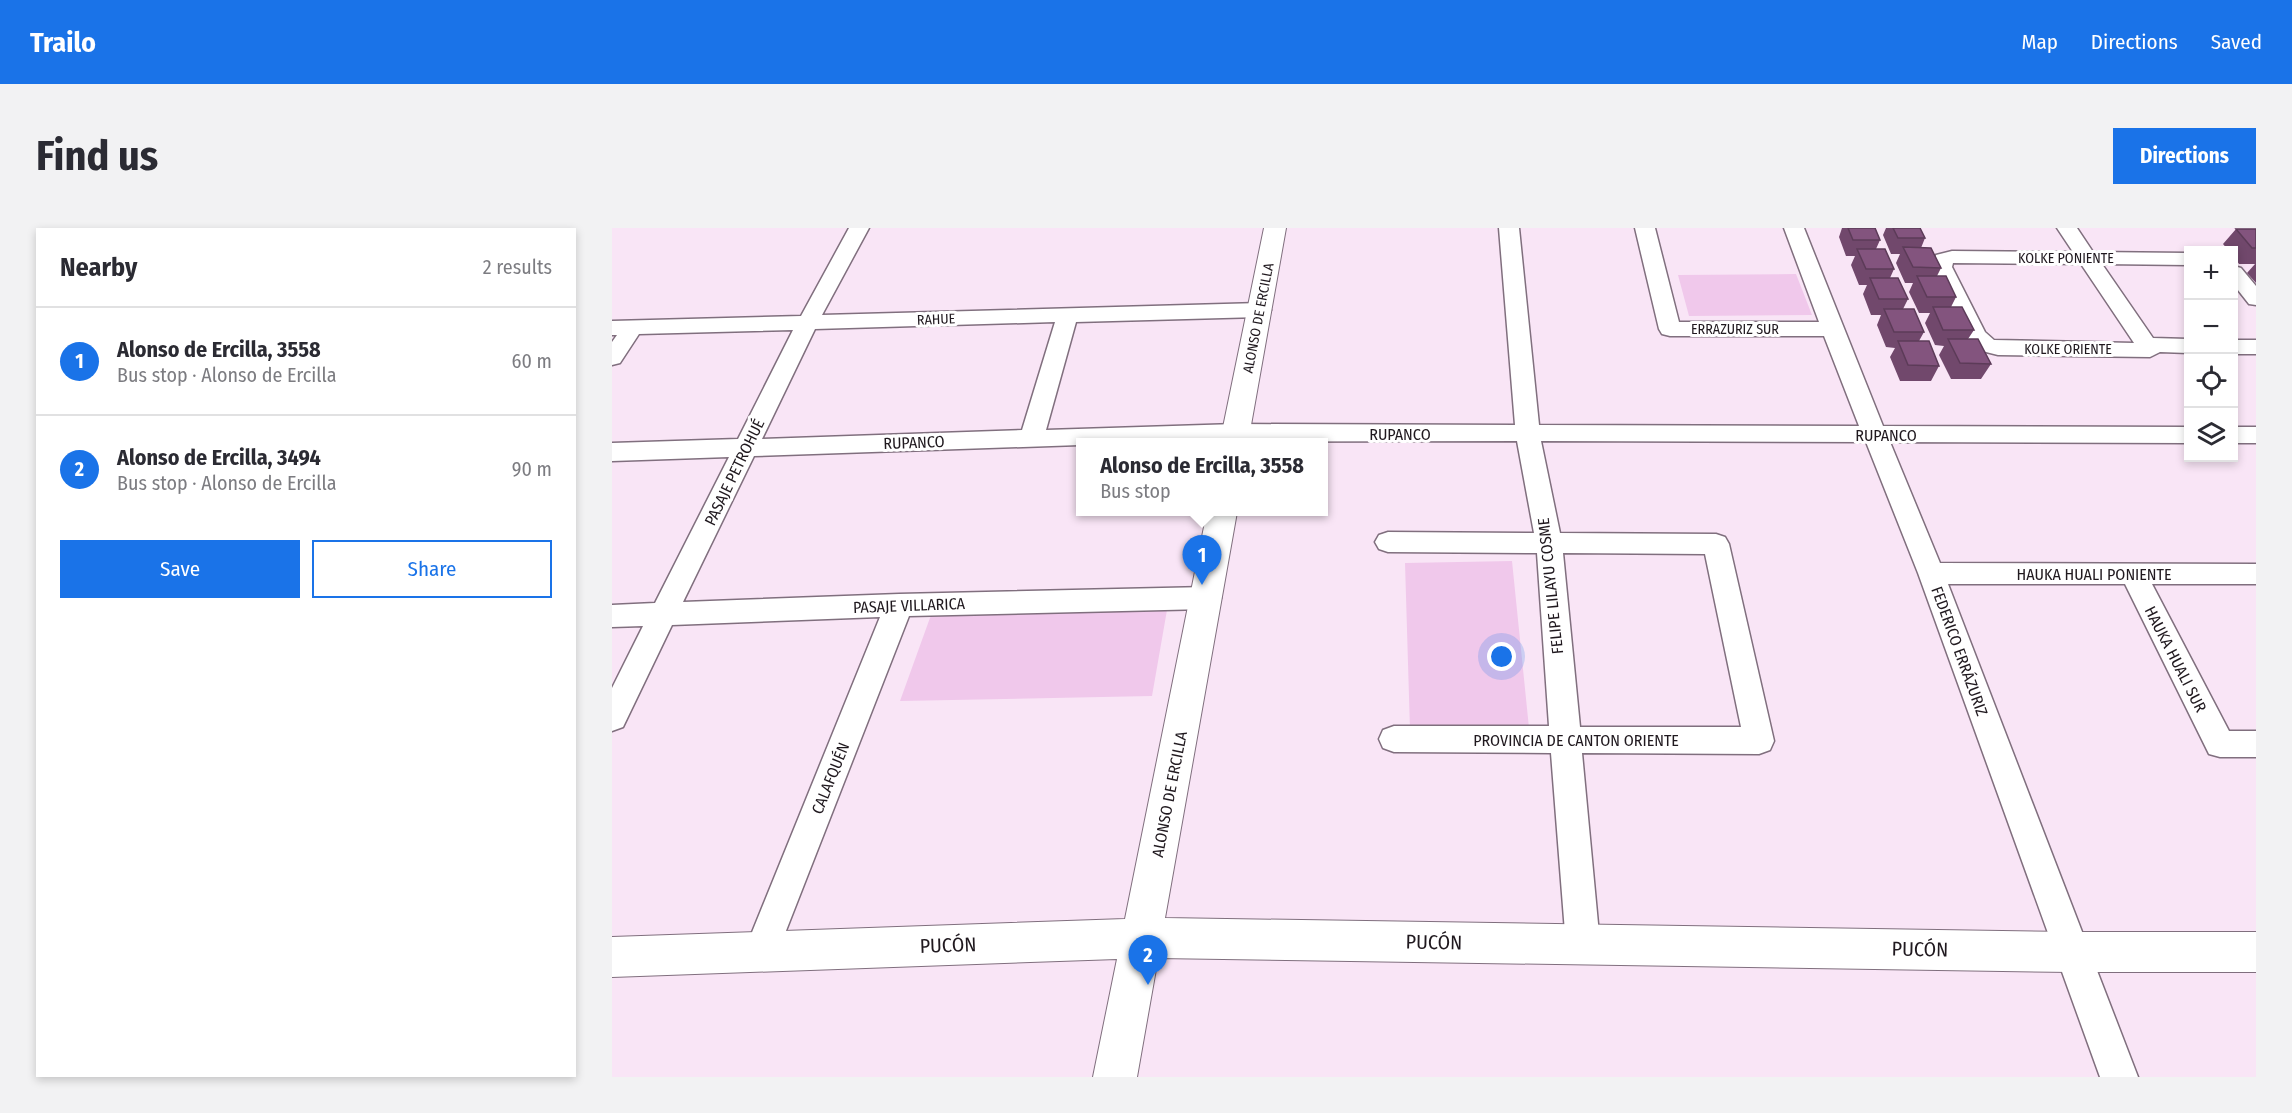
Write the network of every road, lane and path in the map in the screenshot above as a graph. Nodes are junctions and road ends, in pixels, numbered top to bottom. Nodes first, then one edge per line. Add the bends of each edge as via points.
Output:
1 (859, 228) edge
2 (1275, 228) edge
3 (1509, 228) edge
4 (1646, 228) edge
5 (1794, 228) edge
6 (2067, 228) edge
7 (2087, 258) junction
8 (2184, 259) edge
9 (2238, 277) edge
10 (2256, 299) edge
11 (1260, 310) junction
12 (1068, 314) junction
13 (807, 324) junction
14 (623, 328) edge
15 (1832, 329) junction
16 (1986, 345) joint
17 (2184, 346) edge
18 (2149, 347) junction
19 (2238, 347) edge
20 (2256, 347) edge
21 (612, 358) edge
22 (1528, 434) junction
23 (1877, 435) junction
24 (2184, 435) edge
25 (2238, 435) edge
26 (2256, 435) edge
27 (1235, 437) edge
28 (1032, 438) junction
29 (747, 447) junction
30 (612, 452) edge
31 (1221, 516) edge
32 (1388, 542) dead end
33 (1549, 543) junction
34 (1931, 573) junction
35 (2133, 574) junction
36 (2256, 574) edge
37 (1206, 598) junction
38 (899, 605) junction
39 (663, 614) junction
40 (612, 616) edge
41 (612, 717) edge
42 (1394, 739) dead end
43 (1565, 740) junction
44 (2256, 744) edge
45 (1141, 938) junction
46 (1583, 945) junction
47 (761, 952) junction
48 (2071, 952) junction
49 (2256, 952) edge
50 (612, 957) edge
51 (1115, 1077) edge
52 (2119, 1077) edge

1 - 13 street, PASAJE PETROHUÉ
2 - 11 street, ALONSO DE ERCILLA
3 - 22 street, FELIPE LILAYU COSME
4 - 15 street, ERRAZURIZ SUR via 1670,329
5 - 15 street, FEDERICO ERRÁZURIZ
6 - 7 street
7 - 8 street, KOLKE PONIENTE
7 - 16 street, KOLKE PONIENTE via 1943,260 1942,267 1976,336
7 - 18 street
9 - 10 street
11 - 12 street, RAHUE
11 - 27 street, ALONSO DE ERCILLA
12 - 13 street, RAHUE
12 - 28 street
13 - 14 street, RAHUE
13 - 29 street, PASAJE PETROHUÉ
14 - 21 street
15 - 23 street, FEDERICO ERRÁZURIZ
16 - 18 street, KOLKE ORIENTE
17 - 18 street, KOLKE ORIENTE
19 - 20 street
22 - 23 street, RUPANCO
22 - 27 street, RUPANCO
22 - 33 street, FELIPE LILAYU COSME
23 - 24 street, RUPANCO
23 - 34 street, FEDERICO ERRÁZURIZ
25 - 26 street
27 - 28 street, RUPANCO
28 - 29 street, RUPANCO
29 - 30 street, RUPANCO
29 - 39 street, PASAJE PETROHUÉ
31 - 37 street, ALONSO DE ERCILLA
32 - 33 street
33 - 43 street, FELIPE LILAYU COSME
33 - 43 street, PROVINCIA DE CANTON ORIENTE via 1716,544 1759,741
34 - 35 street, HAUKA HUALI PONIENTE
34 - 48 street, FEDERICO ERRÁZURIZ
35 - 36 street, HAUKA HUALI PONIENTE
35 - 44 street, HAUKA HUALI SUR via 2220,744
37 - 38 street, PASAJE VILLARICA
37 - 45 street, ALONSO DE ERCILLA
38 - 39 street, PASAJE VILLARICA
38 - 47 street, CALAFQUÉN
39 - 40 street, PASAJE VILLARICA
39 - 41 street, PASAJE PETROHUÉ
42 - 43 street, PROVINCIA DE CANTON ORIENTE
43 - 46 street, FELIPE LILAYU COSME
45 - 46 street, PUCÓN
45 - 47 street, PUCÓN
45 - 51 street, ALONSO DE ERCILLA
46 - 48 street, PUCÓN
47 - 50 street, PUCÓN
48 - 49 street, PUCÓN
48 - 52 street, FEDERICO ERRÁZURIZ

